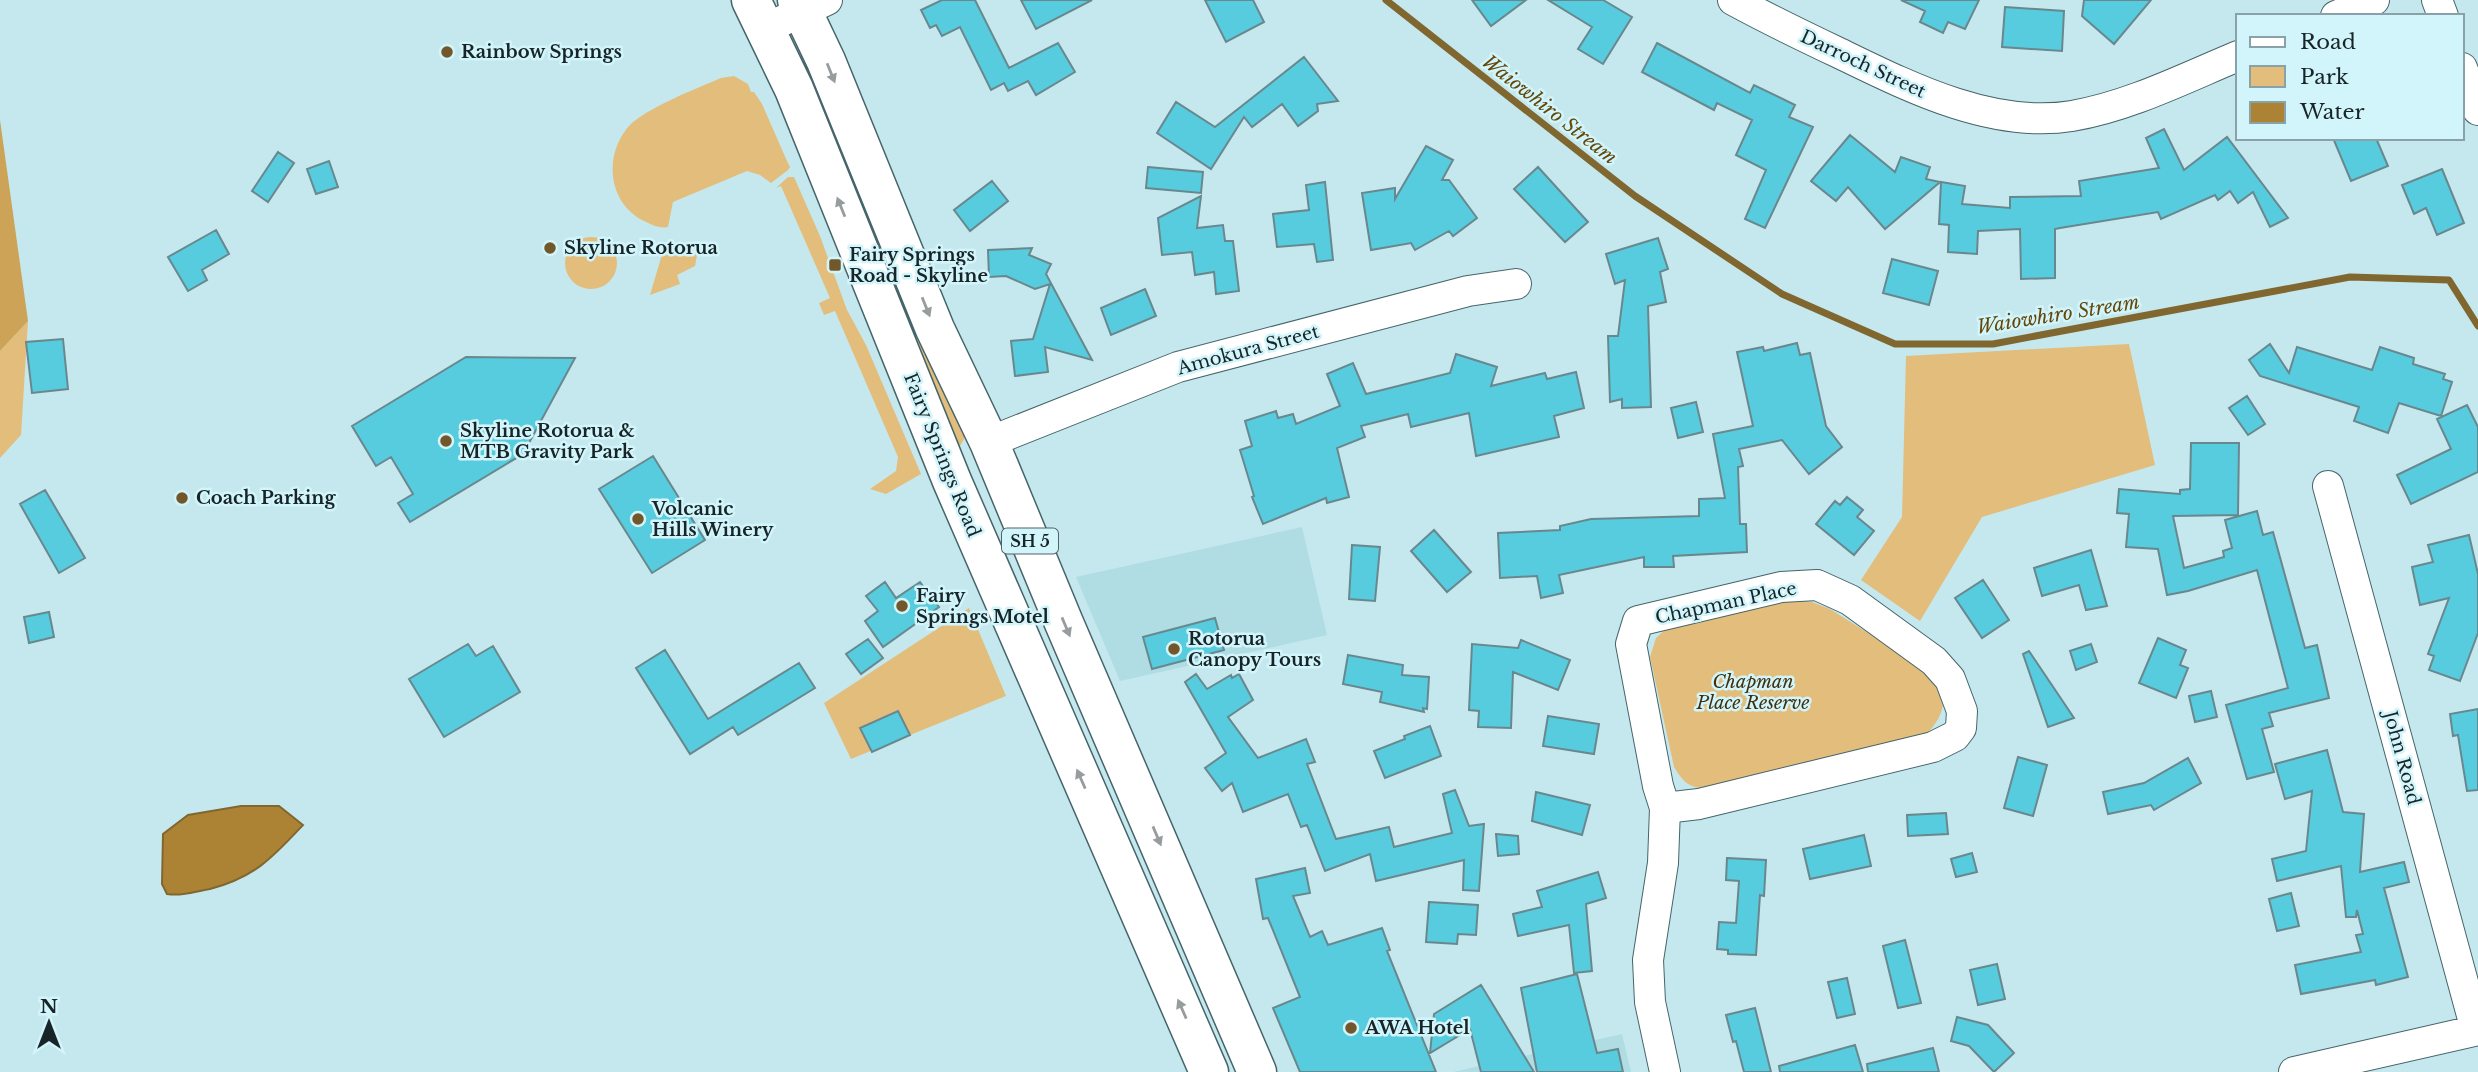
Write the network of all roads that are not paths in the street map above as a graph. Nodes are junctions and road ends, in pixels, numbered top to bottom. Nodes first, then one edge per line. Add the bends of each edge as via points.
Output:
1 (1733, 0) edge
2 (2374, 0) edge
3 (809, 4) edge
4 (2341, 14) edge
5 (758, 15) edge
6 (2236, 57) edge
7 (2464, 73) edge
8 (2478, 110) edge
9 (1516, 284) dead end
10 (989, 442) junction
11 (2328, 486) dead end
12 (1031, 665) junction
13 (1665, 808) junction
14 (1174, 875) junction
15 (1138, 909) junction
16 (2477, 1030) edge
17 (1209, 1072) edge
18 (1257, 1072) edge
19 (1665, 1072) edge
20 (2294, 1072) edge

1 - 6 street, Darroch Street via 1923,93 2025,117 2071,116 2127,101
2 - 4 street
3 - 5 street
3 -> 10 highway, SH 5 via 826,61 935,329
12 -> 5 highway, Fairy Springs Road / SH 5 via 794,89
7 - 8 street
9 - 10 street, Amokura Street via 1468,292 1178,368
10 - 12 highway via 971,452 969,467 1024,598
10 -> 14 highway, SH 5
11 - 16 street, John Road
15 -> 12 highway, Fairy Springs Road / SH 5
13 - 13 street, Chapman Place via 1631,645 1638,621 1781,587 1817,585 1850,600 1934,661 1950,678 1962,711 1961,728 1933,747 1699,804
13 - 19 street, Chapman Place via 1663,863 1648,960 1650,1002
14 - 15 highway via 1157,897
14 - 18 highway, SH 5
17 -> 15 highway, Fairy Springs Road / SH 5
16 - 20 street

